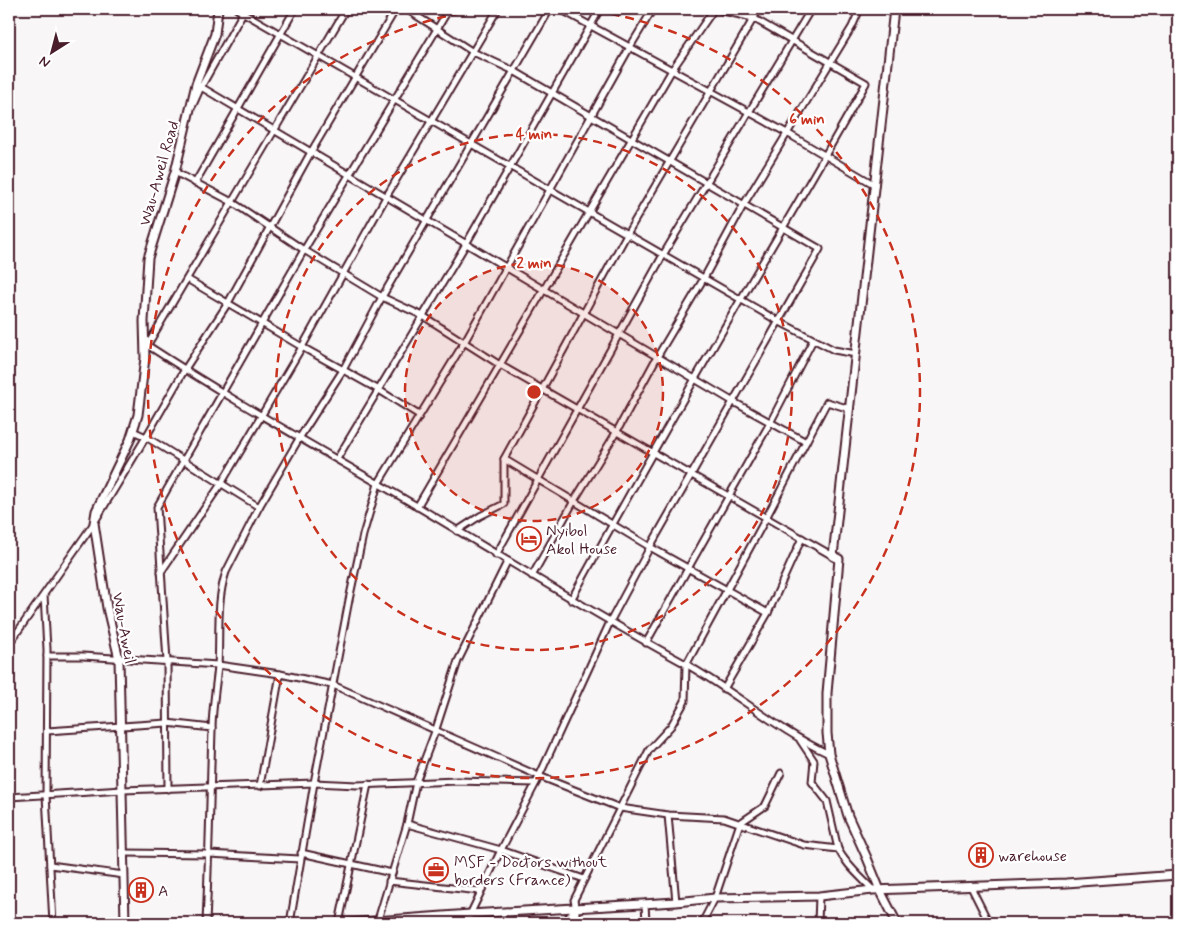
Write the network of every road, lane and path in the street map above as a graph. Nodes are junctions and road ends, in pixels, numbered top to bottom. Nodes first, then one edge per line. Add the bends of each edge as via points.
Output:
1 (218, 9) edge
2 (237, 9) edge
3 (296, 9) edge
4 (346, 9) edge
5 (396, 9) edge
6 (406, 9) edge
7 (449, 9) edge
8 (498, 9) edge
9 (550, 9) edge
10 (560, 9) edge
11 (600, 9) edge
12 (653, 9) edge
13 (714, 9) edge
14 (759, 9) edge
15 (811, 9) edge
16 (860, 9) edge
17 (894, 9) edge
18 (244, 10) edge
19 (753, 18) junction
20 (590, 25) junction
21 (437, 29) junction
22 (281, 34) junction
23 (792, 40) junction
24 (630, 47) junction
25 (472, 52) junction
26 (318, 56) junction
27 (830, 62) junction
28 (672, 70) junction
29 (514, 71) junction
30 (356, 77) junction
31 (198, 86) junction
32 (711, 92) junction
33 (552, 93) junction
34 (394, 99) junction
35 (238, 109) junction
36 (749, 113) junction
37 (592, 116) junction
38 (431, 120) junction
39 (273, 130) junction
40 (787, 133) junction
41 (632, 139) junction
42 (471, 144) junction
43 (311, 152) junction
44 (826, 156) junction
45 (670, 161) junction
46 (510, 166) junction
47 (176, 172) junction
48 (350, 174) junction
49 (195, 182) junction
50 (707, 183) junction
51 (875, 185) junction
52 (550, 189) junction
53 (386, 196) junction
54 (232, 202) junction
55 (744, 204) junction
56 (588, 212) junction
57 (427, 221) junction
58 (269, 227) junction
59 (783, 227) junction
60 (626, 234) junction
61 (466, 244) junction
62 (304, 250) junction
63 (663, 255) junction
64 (506, 268) junction
65 (343, 272) junction
66 (704, 278) junction
67 (187, 279) junction
68 (543, 289) junction
69 (382, 297) junction
70 (740, 300) junction
71 (228, 302) junction
72 (583, 313) junction
73 (423, 316) junction
74 (778, 321) junction
75 (262, 322) junction
76 (620, 334) junction
77 (813, 340) junction
78 (465, 341) junction
79 (302, 346) junction
80 (146, 347) junction
81 (856, 354) junction
82 (657, 357) junction
83 (500, 366) junction
84 (185, 370) junction
85 (343, 370) junction
86 (695, 379) junction
87 (542, 389) junction
88 (379, 390) junction
89 (222, 392) junction
90 (732, 401) junction
91 (578, 408) junction
92 (850, 409) junction
93 (261, 414) junction
94 (419, 415) junction
95 (770, 423) junction
96 (133, 431) junction
97 (617, 431) junction
98 (146, 437) junction
99 (300, 437) junction
100 (806, 442) junction
101 (654, 452) junction
102 (337, 459) junction
103 (504, 459) junction
104 (183, 460) junction
105 (692, 474) junction
106 (538, 480) junction
107 (221, 484) junction
108 (378, 484) junction
109 (728, 495) junction
110 (574, 501) junction
111 (417, 507) junction
112 (260, 508) junction
113 (766, 518) junction
114 (94, 523) junction
115 (612, 524) junction
116 (457, 531) junction
117 (802, 538) junction
118 (650, 547) junction
119 (496, 555) junction
120 (833, 556) junction
121 (507, 562) junction
122 (687, 569) junction
123 (161, 572) junction
124 (532, 576) junction
125 (726, 591) junction
126 (44, 595) junction
127 (571, 600) junction
128 (768, 614) junction
129 (610, 622) junction
130 (646, 643) junction
131 (9, 644) edge
132 (47, 656) junction
133 (119, 659) junction
134 (167, 661) junction
135 (218, 665) junction
136 (686, 665) junction
137 (280, 674) junction
138 (333, 685) junction
139 (724, 689) junction
140 (167, 723) junction
141 (121, 726) junction
142 (212, 728) junction
143 (436, 729) junction
144 (47, 731) junction
145 (800, 740) junction
146 (829, 754) junction
147 (781, 773) dead end
148 (539, 776) junction
149 (416, 782) junction
150 (314, 783) junction
151 (536, 783) junction
152 (368, 784) junction
153 (260, 786) junction
154 (211, 787) junction
155 (168, 789) junction
156 (122, 790) junction
157 (46, 795) junction
158 (9, 797) edge
159 (620, 808) junction
160 (668, 815) junction
161 (740, 823) junction
162 (407, 824) junction
163 (838, 849) junction
164 (501, 850) junction
165 (124, 853) junction
166 (209, 854) junction
167 (301, 856) junction
168 (352, 864) junction
169 (50, 865) junction
170 (392, 873) junction
171 (1178, 875) edge
172 (124, 876) junction
173 (584, 879) junction
174 (389, 881) junction
175 (971, 887) junction
176 (876, 890) junction
177 (480, 891) junction
178 (819, 896) junction
179 (715, 898) junction
180 (676, 902) junction
181 (645, 903) junction
182 (576, 909) junction
183 (470, 914) junction
184 (377, 922) edge
185 (52, 923) edge
186 (125, 923) edge
187 (206, 923) edge
188 (290, 923) edge
189 (340, 923) edge
190 (348, 923) edge
191 (466, 923) edge
192 (563, 923) edge
193 (576, 923) edge
194 (646, 923) edge
195 (702, 923) edge
196 (818, 923) edge
197 (897, 923) edge
198 (989, 923) edge

1 - 31 street, Wau-Aweil Road via 215,34
2 - 18 street
3 - 22 street
4 - 26 street
5 - 30 street
6 - 21 street
7 - 21 street
8 - 25 street
9 - 29 street
10 - 20 street
11 - 20 street
12 - 24 street
13 - 19 street
13 - 28 street
14 - 19 street
15 - 23 street
16 - 27 street
17 - 51 street
18 - 22 street
18 - 31 street
19 - 23 street
19 - 32 street
20 - 24 street
20 - 33 street
21 - 25 street
21 - 34 street
22 - 26 street
22 - 35 street
23 - 27 street
23 - 36 street
24 - 28 street
24 - 37 street
25 - 29 street
25 - 38 street
26 - 30 street
26 - 39 street
27 - 40 street
27 - 44 street via 866,83
28 - 32 street
28 - 41 street
29 - 33 street
29 - 42 street
30 - 34 street
30 - 43 street
31 - 35 street
31 - 47 street, Wau-Aweil Road
32 - 36 street
32 - 45 street
33 - 37 street
33 - 46 street
34 - 38 street
34 - 48 street
35 - 39 street
35 - 49 street
36 - 40 street
36 - 50 street
37 - 41 street
37 - 52 street
38 - 42 street
38 - 53 street
39 - 43 street
39 - 54 street
40 - 44 street
40 - 55 street
41 - 45 street
41 - 56 street
42 - 46 street
42 - 57 street
43 - 48 street
43 - 58 street
44 - 51 street
44 - 59 street
45 - 50 street
45 - 60 street
46 - 52 street
46 - 61 street
47 - 49 street
47 - 80 street, Wau-Aweil Road via 148,258 144,322
48 - 53 street
48 - 62 street
49 - 54 street
50 - 55 street
50 - 63 street
51 - 81 street
52 - 56 street
52 - 64 street
53 - 57 street
53 - 65 street
54 - 58 street
54 - 67 street
55 - 59 street
55 - 66 street
56 - 60 street
56 - 68 street
57 - 61 street
57 - 69 street
58 - 62 street
58 - 71 street
59 - 70 street
59 - 74 street via 820,249
60 - 63 street
60 - 72 street
61 - 64 street
61 - 73 street
62 - 65 street
62 - 75 street
63 - 66 street
63 - 76 street
64 - 68 street
64 - 78 street
65 - 69 street
65 - 79 street
66 - 70 street
66 - 82 street
67 - 71 street
67 - 80 street
68 - 72 street
68 - 83 street
69 - 73 street
69 - 85 street
70 - 74 street
70 - 86 street
71 - 75 street
71 - 84 street
72 - 76 street
72 - 87 street
73 - 78 street
73 - 88 street
74 - 77 street
74 - 90 street
75 - 79 street
75 - 89 street
76 - 82 street
76 - 91 street
77 - 81 street via 834,350
77 - 95 street
78 - 83 street
78 - 94 street
79 - 85 street
79 - 93 street
80 - 84 street
80 - 96 street, Wau-Aweil via 138,416
81 - 92 street
82 - 86 street
82 - 97 street
83 - 87 street
83 - 111 street
84 - 89 street
84 - 98 street
85 - 88 street
85 - 99 street
86 - 90 street
86 - 101 street
87 - 91 street
87 - 103 street
88 - 94 street
88 - 102 street
89 - 93 street
89 - 104 street
90 - 95 street
90 - 105 street
91 - 97 street
91 - 106 street
92 - 100 street via 827,402
92 - 120 street
93 - 99 street
93 - 107 street
94 - 108 street
95 - 100 street
95 - 109 street
96 - 98 street
96 - 114 street, Wau-Aweil via 96,511
97 - 101 street
97 - 110 street
98 - 104 street
98 - 114 street
99 - 102 street
99 - 112 street
100 - 113 street
101 - 105 street
101 - 115 street
102 - 108 street
103 - 106 street
103 - 116 street via 504,504
104 - 107 street
104 - 123 street via 157,507
105 - 109 street
105 - 118 street
106 - 110 street
106 - 119 street
107 - 112 street
107 - 123 street
108 - 111 street
108 - 138 street via 361,544
109 - 113 street
109 - 122 street
110 - 115 street
110 - 124 street
111 - 116 street
112 - 135 street via 223,579
113 - 117 street
113 - 125 street
114 - 126 street
114 - 133 street, Wau-Aweil via 107,608
115 - 118 street
115 - 127 street
116 - 119 street
117 - 120 street
117 - 128 street
118 - 122 street
118 - 129 street
119 - 121 street
120 - 146 street via 839,559 827,693
121 - 124 street
121 - 143 street via 458,661
122 - 125 street
122 - 130 street
123 - 134 street
124 - 127 street
125 - 128 street
125 - 136 street
126 - 131 street
126 - 132 street
127 - 129 street
128 - 139 street
129 - 130 street
129 - 148 street
130 - 136 street
132 - 133 street
132 - 144 street
133 - 134 street
133 - 141 street, Wau-Aweil
134 - 135 street
134 - 140 street
135 - 137 street
135 - 142 street
136 - 139 street
136 - 159 street via 685,701 671,726 649,750
137 - 138 street
137 - 153 street
138 - 143 street
138 - 150 street
139 - 145 street
140 - 141 street
140 - 142 street
140 - 155 street
141 - 144 street
141 - 156 street, Wau-Aweil
142 - 154 street
143 - 148 street
143 - 149 street
144 - 157 street
145 - 146 street
145 - 163 street via 814,761 812,782 827,801
146 - 176 street
147 - 161 street via 765,806
148 - 151 street
148 - 159 street
149 - 151 street
149 - 152 street
149 - 162 street
150 - 152 street
150 - 153 street
150 - 167 street
151 - 164 street
152 - 168 street
153 - 154 street
154 - 155 street
154 - 166 street
155 - 156 street
156 - 157 street
156 - 165 street, Wau-Aweil
157 - 158 street
157 - 169 street
159 - 160 street
159 - 173 street
160 - 161 street via 724,818
160 - 180 street
161 - 163 street via 804,845
161 - 179 street
162 - 164 street
162 - 170 street
163 - 176 street via 843,860
164 - 173 street
164 - 177 street
165 - 166 street
165 - 172 street, Wau-Aweil
166 - 167 street
166 - 187 street
167 - 168 street
167 - 188 street
168 - 170 street
168 - 189 street
169 - 172 street
169 - 185 street
170 - 174 street
171 - 175 street
172 - 186 street, Wau-Aweil
173 - 182 street via 574,900
174 - 177 street
174 - 184 street
175 - 176 street
175 - 198 street
176 - 178 street
176 - 197 street
177 - 183 street
178 - 179 street
178 - 196 street
179 - 180 street
179 - 195 street
180 - 181 street
181 - 182 street
181 - 194 street
182 - 183 street
182 - 192 street
182 - 193 street
183 - 184 street
183 - 191 street
184 - 190 street

